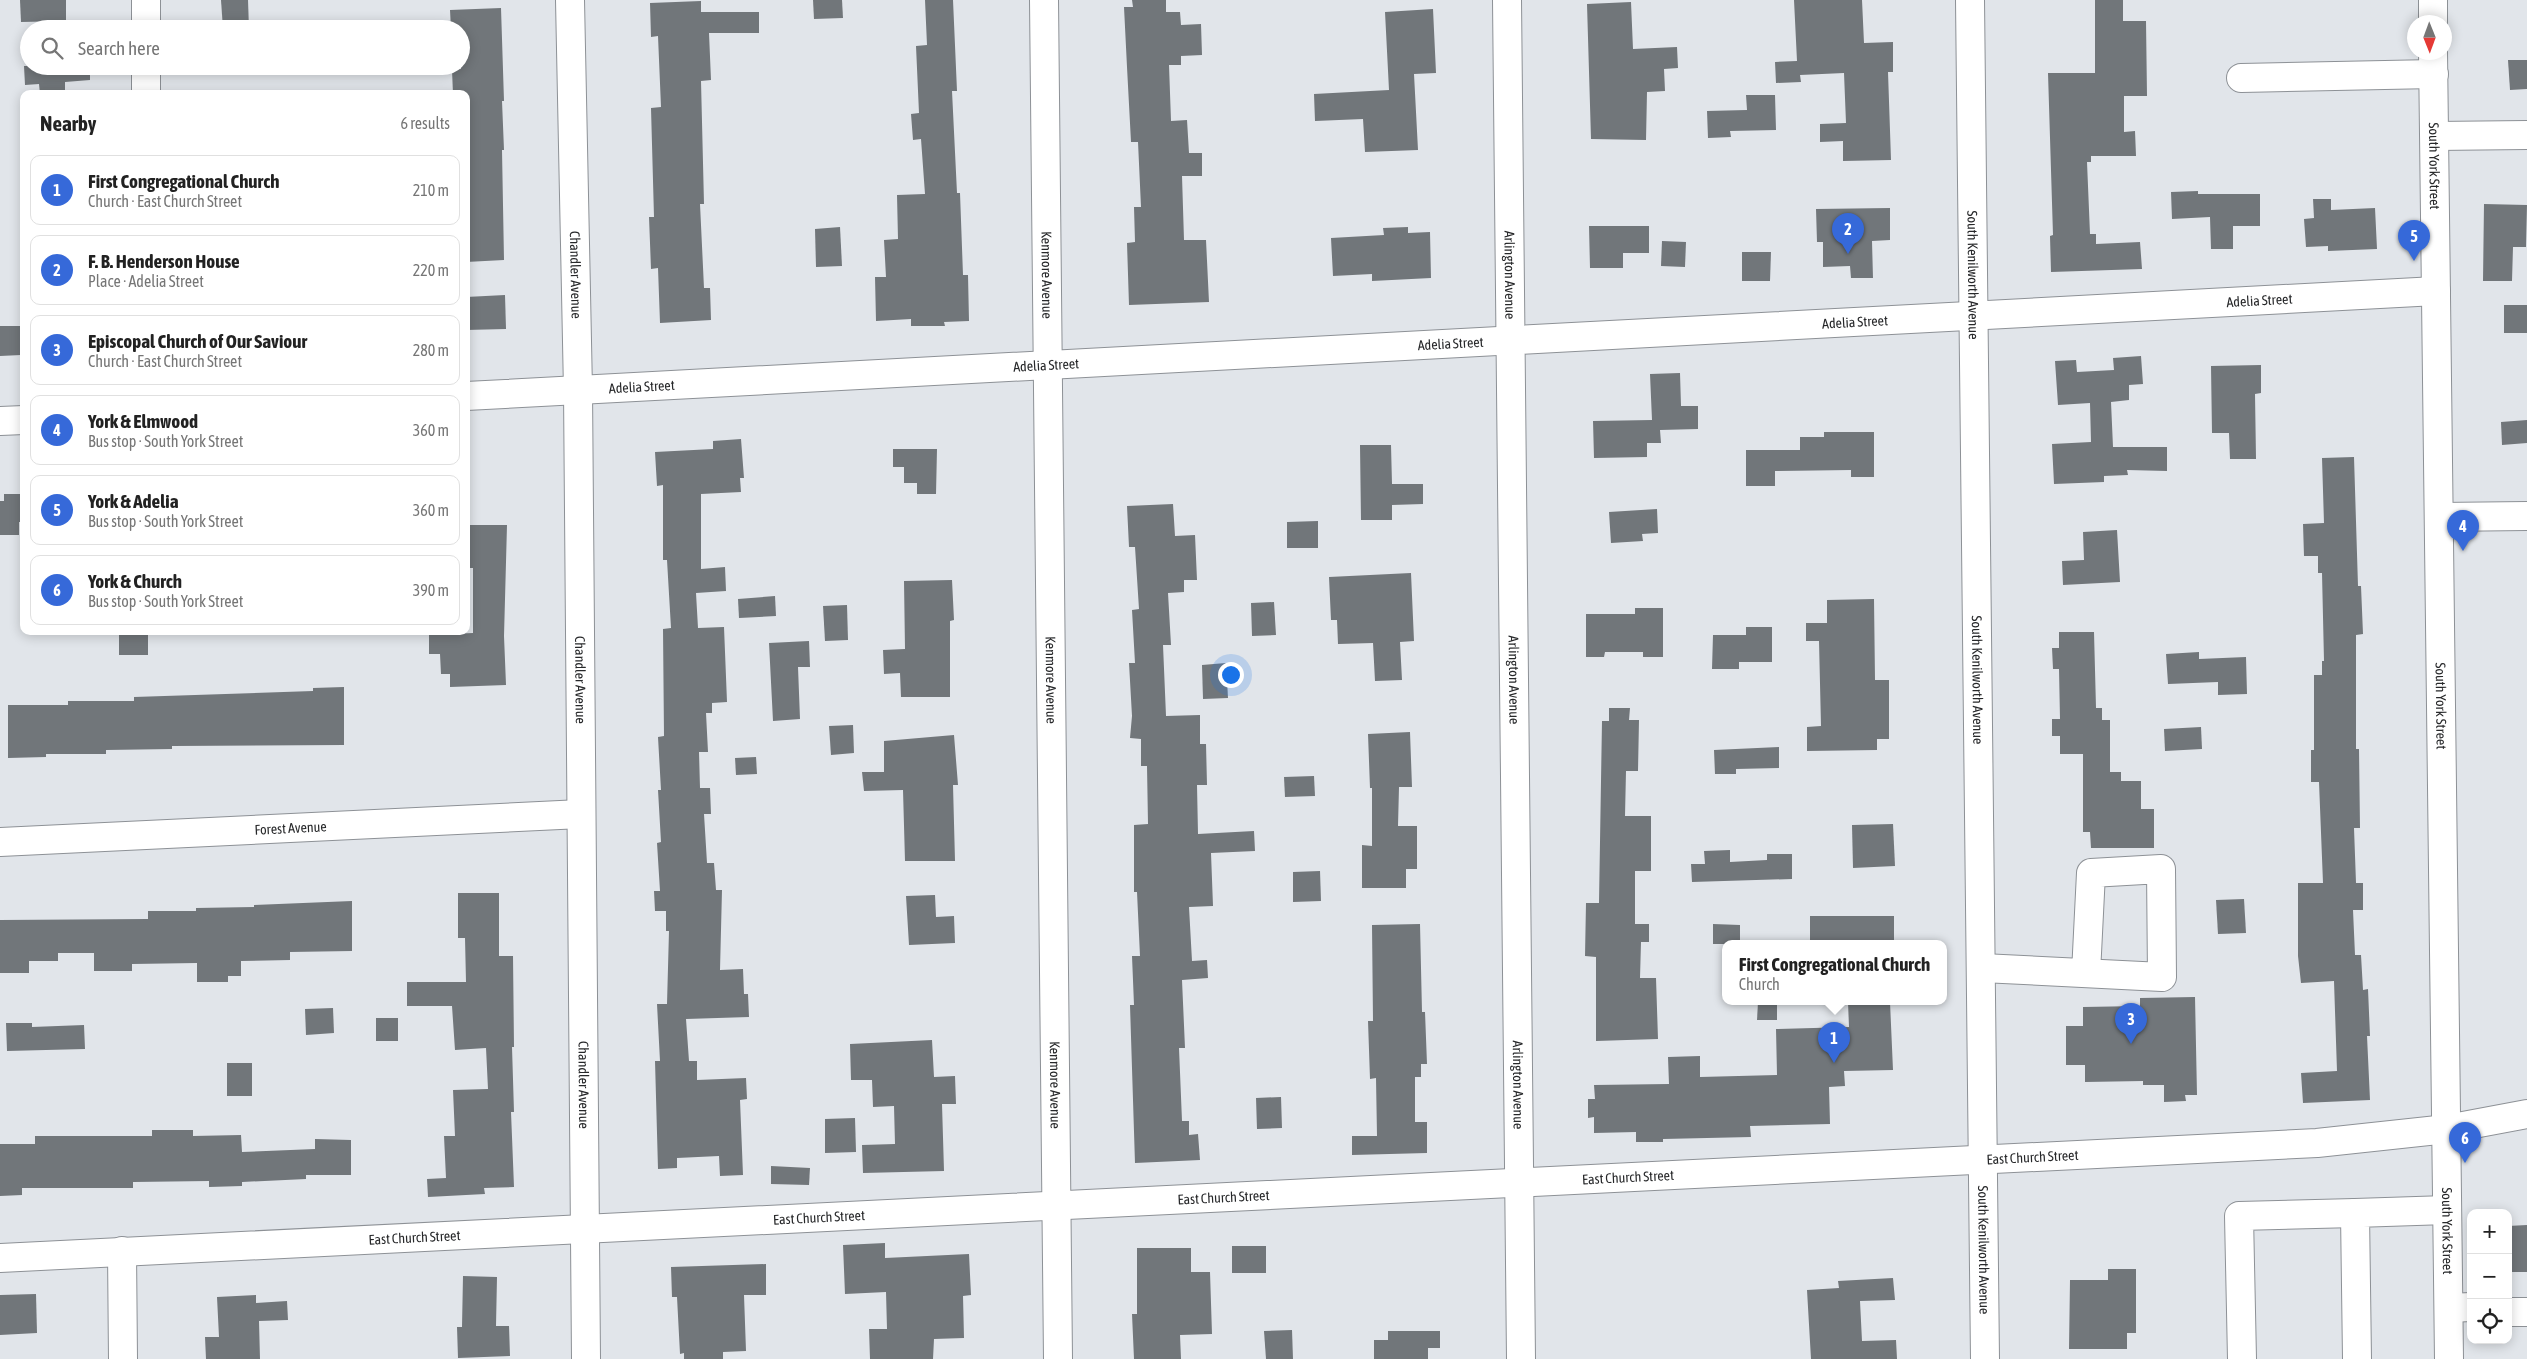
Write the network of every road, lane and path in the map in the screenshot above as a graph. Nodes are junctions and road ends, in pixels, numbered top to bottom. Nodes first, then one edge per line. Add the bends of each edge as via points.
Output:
1 (146, 0) edge
2 (570, 0) edge
3 (1044, 0) edge
4 (1507, 0) edge
5 (1970, 0) edge
6 (2433, 0) edge
7 (2433, 15) edge
8 (146, 20) edge
9 (2434, 63) edge
10 (146, 75) edge
11 (2241, 78) dead end
12 (146, 90) edge
13 (2527, 135) edge
14 (2434, 136) junction
15 (2436, 292) junction
16 (1975, 316) junction
17 (1510, 341) junction
18 (1047, 366) junction
19 (578, 390) junction
20 (470, 396) edge
21 (20, 420) edge
22 (0, 421) edge
23 (2527, 516) edge
24 (2439, 517) junction
25 (581, 814) junction
26 (0, 842) edge
27 (1982, 968) junction
28 (2086, 973) junction
29 (2527, 1114) edge
30 (2447, 1128) junction
31 (1984, 1159) junction
32 (1519, 1182) junction
33 (1056, 1205) junction
34 (2447, 1210) junction
35 (2355, 1213) junction
36 (585, 1228) junction
37 (122, 1251) junction
38 (0, 1258) edge
39 (2460, 1307) edge
40 (2512, 1312) edge
41 (2527, 1312) edge
42 (123, 1359) edge
43 (586, 1359) edge
44 (1058, 1359) edge
45 (1521, 1359) edge
46 (1984, 1359) edge
47 (2242, 1359) edge
48 (2357, 1359) edge
49 (2449, 1359) edge

1 - 8 street
2 - 19 street, Chandler Avenue
3 - 18 street, Kenmore Avenue
4 - 17 street, Arlington Avenue
5 - 16 street, South Kenilworth Avenue
6 - 7 street
9 - 11 street
9 - 14 street, South York Street
10 - 12 street
13 - 14 street
14 - 15 street, South York Street
15 - 16 street, Adelia Street
15 - 24 street, South York Street
16 - 17 street, Adelia Street
16 - 27 street, South Kenilworth Avenue
17 - 18 street, Adelia Street
17 - 32 street, Arlington Avenue
18 - 19 street, Adelia Street
18 - 33 street, Kenmore Avenue
19 - 20 street, Adelia Street
19 - 25 street, Chandler Avenue
21 - 22 street
23 - 24 street
24 - 30 street, South York Street
25 - 26 street, Forest Avenue
25 - 36 street, Chandler Avenue
27 - 28 street
27 - 31 street, South Kenilworth Avenue
28 - 28 street via 2162,977 2161,869 2091,873
29 - 30 street, East Church Street
30 - 31 street, East Church Street via 2317,1143
30 - 34 street, South York Street
31 - 32 street, East Church Street
31 - 46 street, South Kenilworth Avenue
32 - 33 street, East Church Street
32 - 45 street, Arlington Avenue
33 - 36 street, East Church Street
33 - 44 street, Kenmore Avenue
34 - 35 street
34 - 39 street, South York Street
35 - 47 street via 2239,1216
35 - 48 street
36 - 37 street, East Church Street
36 - 43 street, Chandler Avenue
37 - 38 street, East Church Street
37 - 42 street
39 - 49 street, South York Street
40 - 41 street

